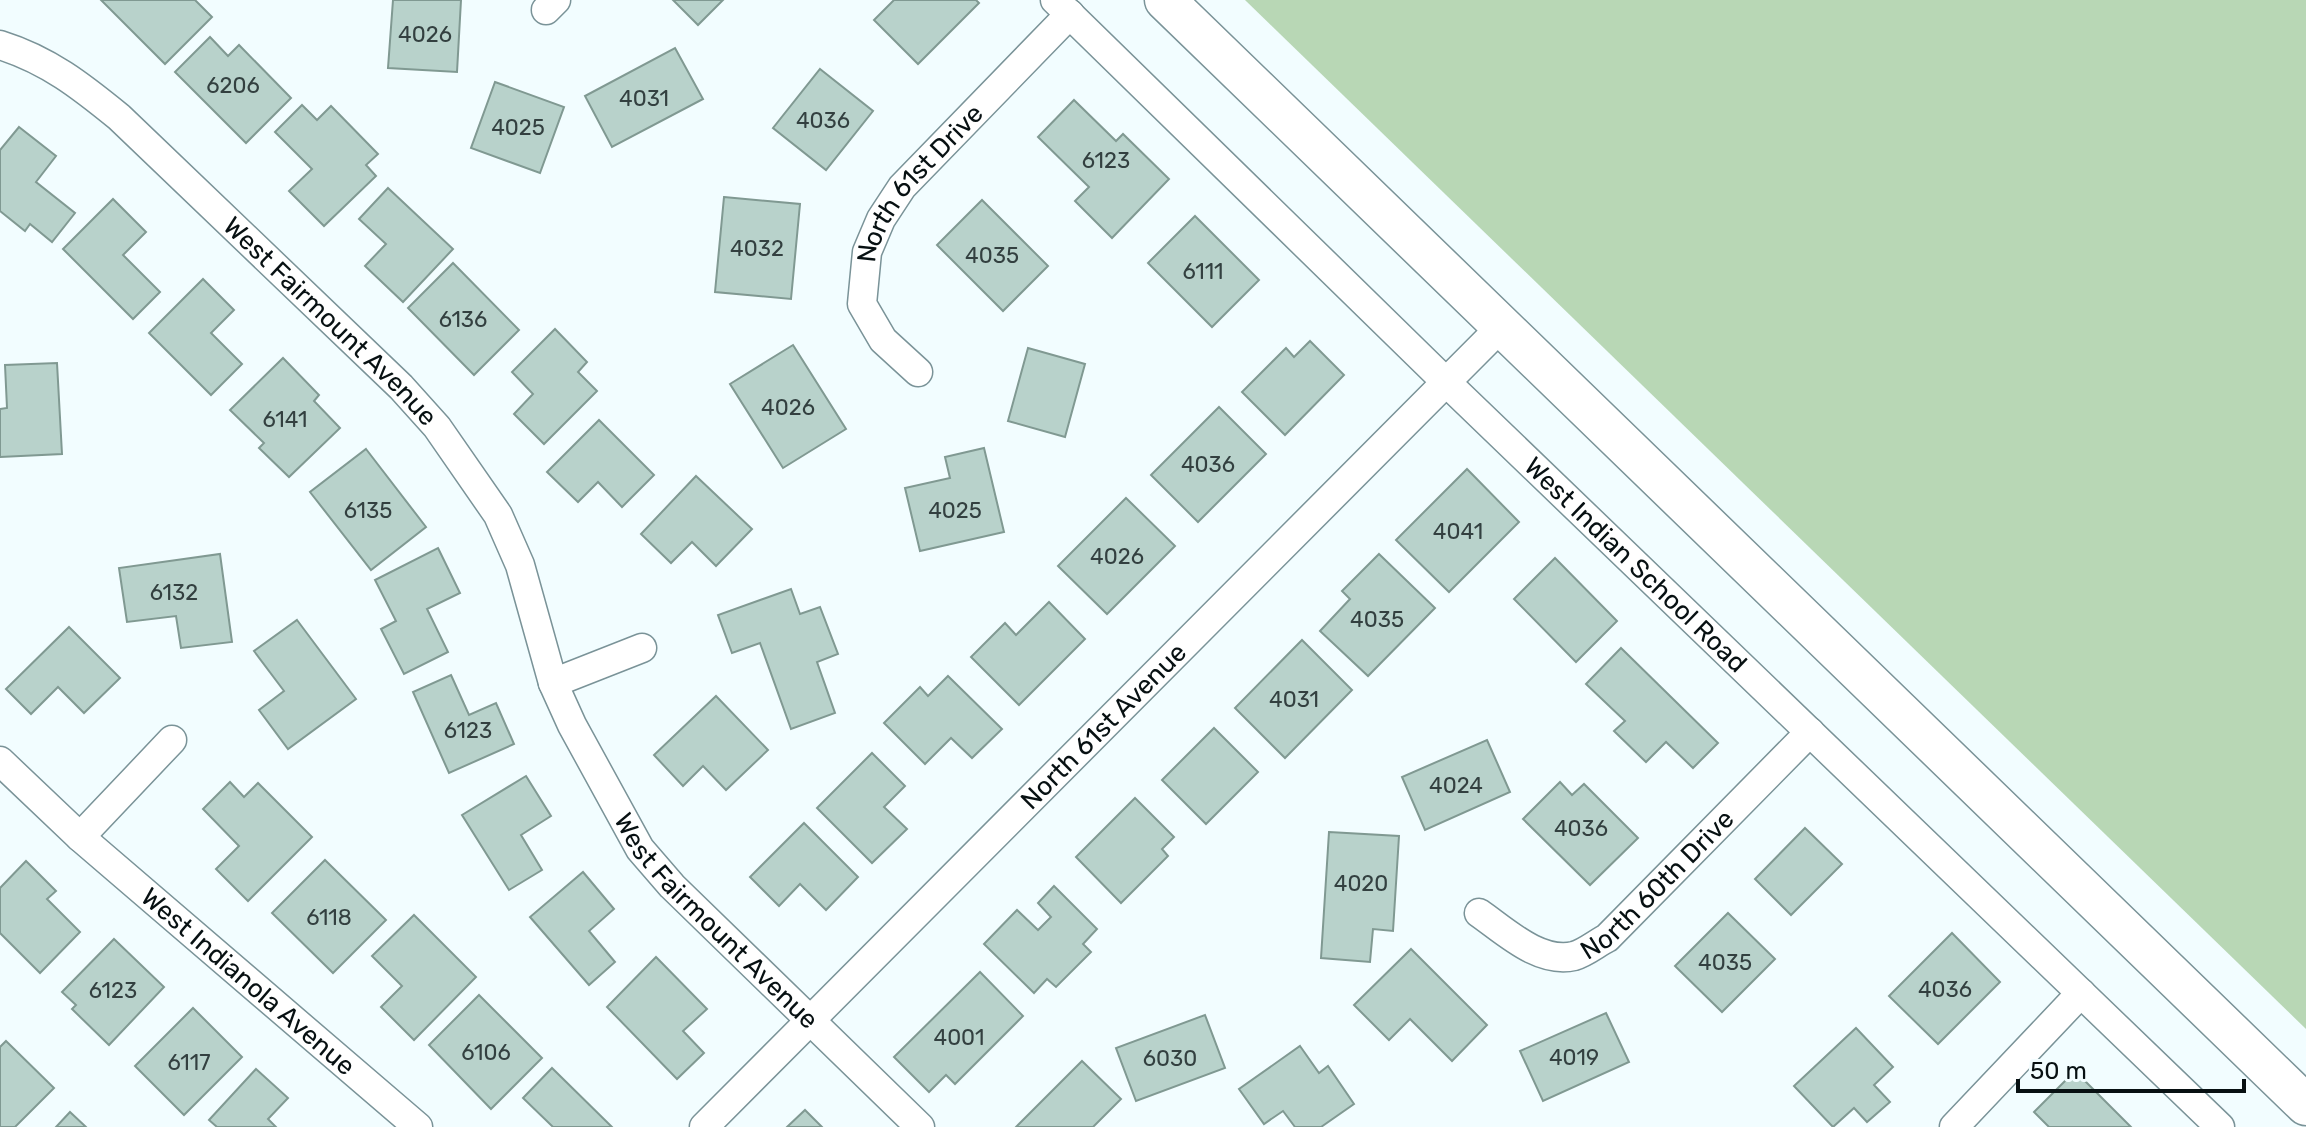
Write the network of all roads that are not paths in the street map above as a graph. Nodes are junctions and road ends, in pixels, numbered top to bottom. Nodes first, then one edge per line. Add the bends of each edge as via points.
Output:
1 (1165, 0) edge
2 (1063, 7) edge
3 (0, 45) edge
4 (1502, 326) junction
5 (918, 372) dead end
6 (1446, 382) junction
7 (642, 648) dead end
8 (553, 683) junction
9 (1810, 732) junction
10 (172, 740) dead end
11 (0, 761) edge
12 (80, 837) junction
13 (1479, 913) dead end
14 (2081, 993) junction
15 (809, 1021) junction
16 (2306, 1105) edge
17 (418, 1127) edge
18 (704, 1127) edge
19 (920, 1127) edge
20 (1954, 1127) edge
21 (2220, 1127) edge

1 - 4 main road
2 - 5 street, North 61st Drive via 902,187 867,252 862,304 883,340
2 - 6 street, West Indian School Road
3 - 8 street, West Fairmount Avenue via 70,77 119,117 437,427 498,515 520,565
4 - 6 street, North 61st Avenue
4 - 16 main road
6 - 9 street, West Indian School Road
6 - 15 street, North 61st Avenue
7 - 8 street
8 - 15 street, West Fairmount Avenue via 640,849
9 - 13 street, North 60th Drive via 1607,938 1574,956 1549,956
9 - 14 street, West Indian School Road
10 - 12 street
11 - 12 street, West Indianola Avenue
12 - 17 street, West Indianola Avenue
14 - 20 street
14 - 21 street, West Indian School Road
15 - 18 street, North 61st Avenue
15 - 19 street, West Fairmount Avenue

